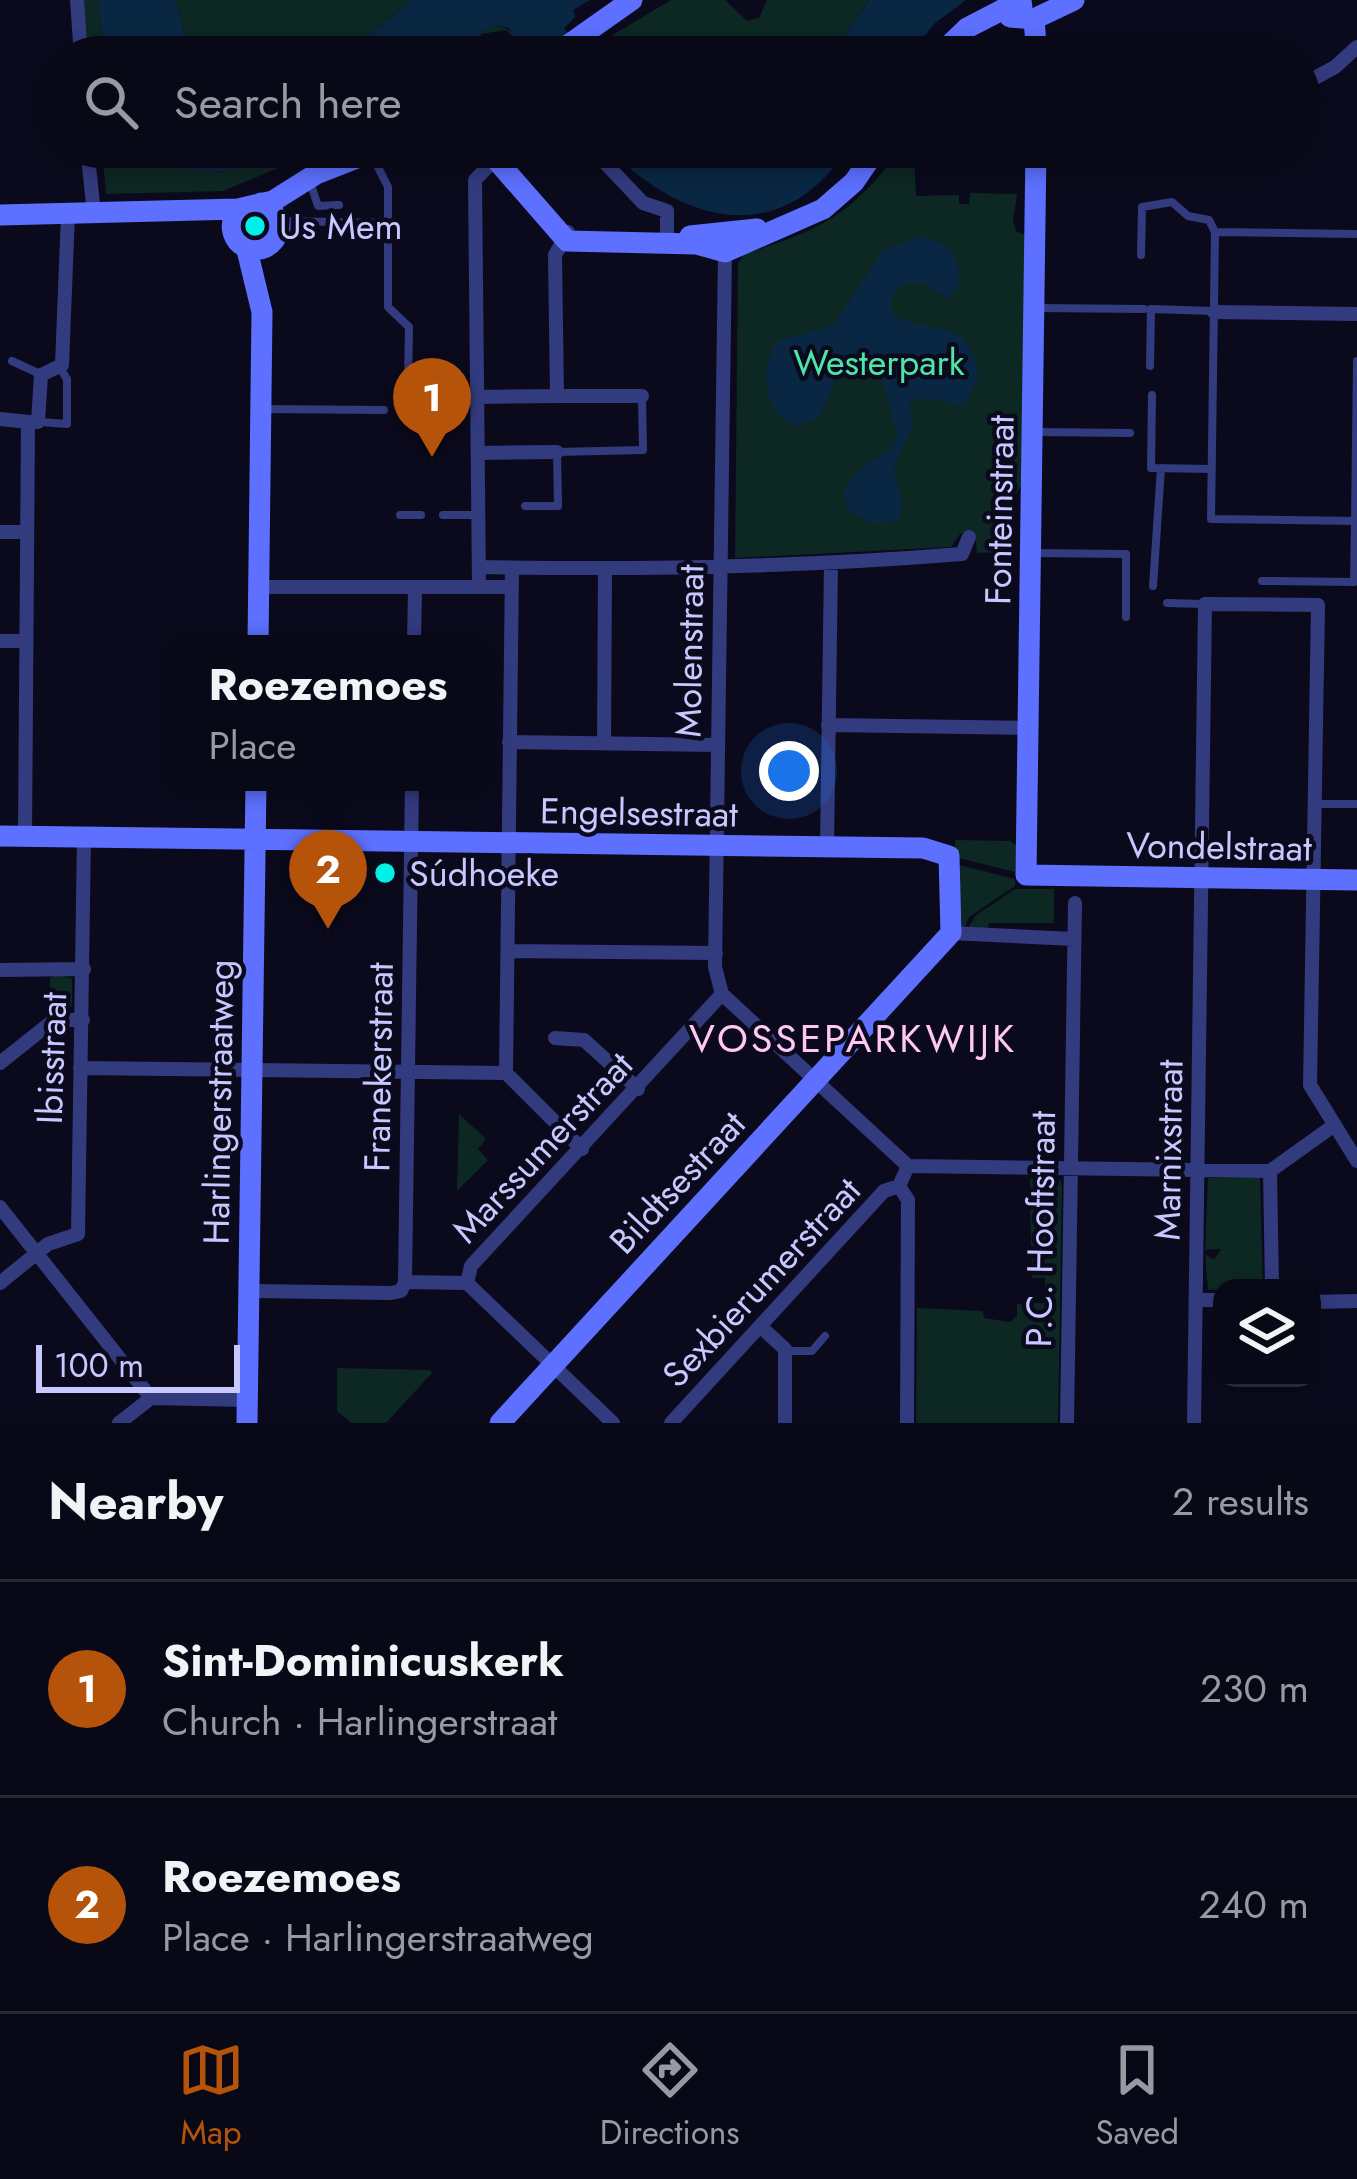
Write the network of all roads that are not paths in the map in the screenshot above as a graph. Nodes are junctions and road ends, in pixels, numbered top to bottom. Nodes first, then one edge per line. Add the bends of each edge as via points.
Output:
1 (77, 0) edge
2 (615, 0) edge
3 (632, 0) edge
4 (1074, 0) edge
5 (1032, 10) edge
6 (80, 36) edge
7 (577, 36) edge
8 (580, 36) edge
9 (962, 36) edge
10 (1357, 47) edge
11 (1321, 75) edge
12 (89, 168) edge
13 (338, 168) edge
14 (340, 168) edge
15 (382, 168) edge
16 (483, 168) edge
17 (499, 168) edge
18 (610, 168) edge
19 (862, 168) edge
20 (1036, 168) edge
21 (312, 188) junction
22 (339, 205) dead end
23 (93, 207) junction
24 (68, 214) junction
25 (243, 214) junction
26 (0, 215) edge
27 (279, 221) junction
28 (388, 224) junction
29 (560, 230) junction
30 (1215, 232) junction
31 (1357, 234) edge
32 (667, 240) junction
33 (726, 242) junction
34 (273, 244) junction
35 (248, 250) junction
36 (1141, 255) dead end
37 (1036, 308) junction
38 (1148, 309) junction
39 (1214, 312) junction
40 (262, 313) junction
41 (1357, 314) edge
42 (12, 361) dead end
43 (1357, 361) edge
44 (1150, 365) dead end
45 (60, 368) junction
46 (41, 374) junction
47 (408, 385) dead end
48 (1152, 395) dead end
49 (557, 396) junction
50 (642, 396) joint
51 (477, 398) junction
52 (260, 409) junction
53 (384, 410) dead end
54 (0, 419) edge
55 (33, 422) junction
56 (1034, 432) junction
57 (1130, 433) dead end
58 (557, 452) junction
59 (478, 453) junction
60 (1161, 468) junction
61 (1212, 469) junction
62 (525, 506) dead end
63 (400, 514) dead end
64 (421, 514) dead end
65 (443, 515) dead end
66 (478, 515) junction
67 (1355, 521) edge
68 (0, 532) edge
69 (26, 532) junction
70 (969, 537) dead end
71 (1031, 553) junction
72 (831, 563) junction
73 (478, 567) junction
74 (512, 568) junction
75 (719, 568) junction
76 (605, 569) junction
77 (1262, 581) dead end
78 (1154, 586) dead end
79 (257, 587) junction
80 (479, 587) junction
81 (512, 587) junction
82 (415, 589) junction
83 (1167, 603) dead end
84 (1205, 604) junction
85 (1126, 617) dead end
86 (258, 635) edge
87 (414, 635) edge
88 (0, 641) edge
89 (26, 641) junction
90 (828, 725) junction
91 (1029, 728) junction
92 (509, 742) junction
93 (604, 743) junction
94 (718, 745) junction
95 (256, 791) edge
96 (412, 791) edge
97 (1315, 804) junction
98 (1357, 804) edge
99 (0, 836) edge
100 (25, 836) junction
101 (84, 836) junction
102 (255, 840) junction
103 (411, 843) junction
104 (508, 843) junction
105 (718, 846) junction
106 (827, 848) junction
107 (1026, 874) joint
108 (1201, 879) junction
109 (1313, 880) junction
110 (1357, 880) edge
111 (1075, 903) dead end
112 (951, 934) junction
113 (1074, 939) junction
114 (508, 951) junction
115 (716, 953) junction
116 (0, 970) edge
117 (84, 970) junction
118 (722, 994) junction
119 (83, 1020) junction
120 (555, 1038) dead end
121 (0, 1063) edge
122 (80, 1068) junction
123 (252, 1070) junction
124 (408, 1072) junction
125 (506, 1073) junction
126 (817, 1079) junction
127 (638, 1088) junction
128 (1333, 1126) junction
129 (582, 1149) junction
130 (1357, 1161) edge
131 (908, 1166) junction
132 (1197, 1167) junction
133 (1070, 1168) junction
134 (1270, 1172) junction
135 (899, 1186) junction
136 (0, 1207) edge
137 (36, 1253) junction
138 (1272, 1279) edge
139 (405, 1282) junction
140 (0, 1283) edge
141 (467, 1283) junction
142 (248, 1292) junction
143 (1196, 1300) junction
144 (1213, 1300) edge
145 (1357, 1301) edge
146 (1321, 1302) edge
147 (761, 1327) junction
148 (825, 1336) dead end
149 (785, 1351) junction
150 (552, 1366) junction
151 (151, 1398) junction
152 (247, 1412) edge
153 (119, 1423) edge
154 (500, 1423) edge
155 (613, 1423) edge
156 (671, 1423) edge
157 (785, 1423) edge
158 (907, 1423) edge
159 (1067, 1423) edge
160 (1194, 1423) edge

1 - 6 street
2 - 7 street
3 - 8 street
4 - 5 street
5 - 9 street via 985,17
10 - 11 street
12 - 23 street
13 - 25 street
14 - 21 street
15 - 28 lane
16 - 51 street via 475,180
17 - 29 street
18 - 32 street via 643,202 667,211
19 - 33 street via 842,194 799,220
20 - 37 street, Fonteinstraat
21 - 22 lane via 318,206
21 - 27 street
23 - 24 street
23 - 25 street via 214,220
24 - 26 street
24 - 45 street
25 - 27 street
25 - 35 street
27 - 28 lane
27 - 34 street
28 - 47 lane via 388,307 409,327
29 - 32 street via 588,246
29 - 49 street
30 - 31 lane
30 - 36 lane via 1209,220 1172,202 1142,207
30 - 39 lane
32 - 33 street
33 - 75 street, Molenstraat
34 - 35 street
34 - 40 street
35 - 40 street
37 - 38 lane
37 - 56 street, Fonteinstraat
38 - 39 lane
38 - 44 lane
39 - 41 street
39 - 61 lane
40 - 52 street
42 - 46 lane
43 - 67 lane
45 - 46 street
45 - 55 lane via 67,424
46 - 55 street
48 - 60 lane via 1151,468
49 - 50 street
49 - 51 street
50 - 58 lane via 643,450
51 - 59 street
52 - 53 lane
52 - 79 street
54 - 55 street
55 - 69 street
56 - 57 lane
56 - 71 street, Fonteinstraat
58 - 59 street
58 - 62 lane via 558,506
59 - 66 street
60 - 61 lane
60 - 78 lane
61 - 67 lane via 1211,519
63 - 64 lane
65 - 66 lane
66 - 73 street
67 - 77 lane via 1354,582
68 - 69 street
69 - 89 street
70 - 72 street via 962,554
71 - 85 lane via 1126,554
71 - 91 street, Fonteinstraat
72 - 75 street
72 - 90 street
73 - 74 street
73 - 80 street
74 - 76 street
74 - 81 street
75 - 76 street
75 - 94 street, Molenstraat
76 - 93 street
79 - 82 street
79 - 86 street
80 - 81 street
80 - 82 street
81 - 92 street
82 - 87 street
83 - 84 lane
84 - 97 street via 1318,605
84 - 108 street, Marnixstraat
88 - 89 street
89 - 100 street
90 - 91 street
90 - 106 street
91 - 107 street, Fonteinstraat
92 - 93 street
92 - 104 street
93 - 94 street
94 - 105 street, Molenstraat
95 - 102 street, Harlingerstraatweg
96 - 103 street, Franekerstraat
97 - 98 lane
97 - 109 street
99 - 100 street, Engelsestraat
100 - 101 street, Engelsestraat
101 - 102 street, Engelsestraat
101 - 117 street, Ibisstraat
102 - 103 street, Engelsestraat
102 - 123 street, Harlingerstraatweg
103 - 104 street, Engelsestraat
103 - 124 street, Franekerstraat
104 - 105 street, Engelsestraat
104 - 114 street
105 - 106 street, Engelsestraat
105 - 115 street, Molenstraat
106 - 112 street, Engelsestraat via 923,848 949,856
107 - 108 street, Vondelstraat
108 - 109 street, Vondelstraat
108 - 132 street, Marnixstraat
109 - 110 street, Vondelstraat
109 - 128 street via 1310,1085
111 - 113 street, P.C. Hooftstraat
112 - 113 street
112 - 126 street, Bildtsestraat
113 - 133 street, P.C. Hooftstraat
114 - 115 street
114 - 125 street
115 - 118 street, Molenstraat
116 - 117 street
117 - 119 street, Ibisstraat
118 - 126 street
118 - 127 street, Marssumerstraat
119 - 121 street via 54,1020
119 - 122 street, Ibisstraat
120 - 127 street via 584,1040
122 - 123 street
122 - 137 street, Ibisstraat via 78,1234
123 - 124 street
123 - 142 street, Harlingerstraatweg
124 - 125 street
124 - 139 street, Franekerstraat
125 - 129 street
126 - 131 street
126 - 150 street, Bildtsestraat
127 - 129 street, Marssumerstraat
128 - 130 street
128 - 134 street
129 - 141 street, Marssumerstraat via 471,1266
131 - 133 street
131 - 135 street
132 - 133 street
132 - 134 street
132 - 143 street, Marnixstraat
133 - 159 street, P.C. Hooftstraat
134 - 138 street
135 - 147 street, Sexbierumerstraat via 884,1191
135 - 158 street via 908,1200
136 - 137 street
137 - 140 street
137 - 151 street
139 - 141 street, Marssumerstraat
139 - 142 street, Marssumerstraat via 392,1293
141 - 150 street
142 - 152 street, Harlingerstraatweg
143 - 144 street
143 - 160 street, Marnixstraat
145 - 146 street
147 - 149 street
147 - 156 street, Sexbierumerstraat
148 - 149 lane via 812,1351
149 - 157 street
150 - 154 street, Bildtsestraat
150 - 155 street
151 - 152 street
151 - 153 street

